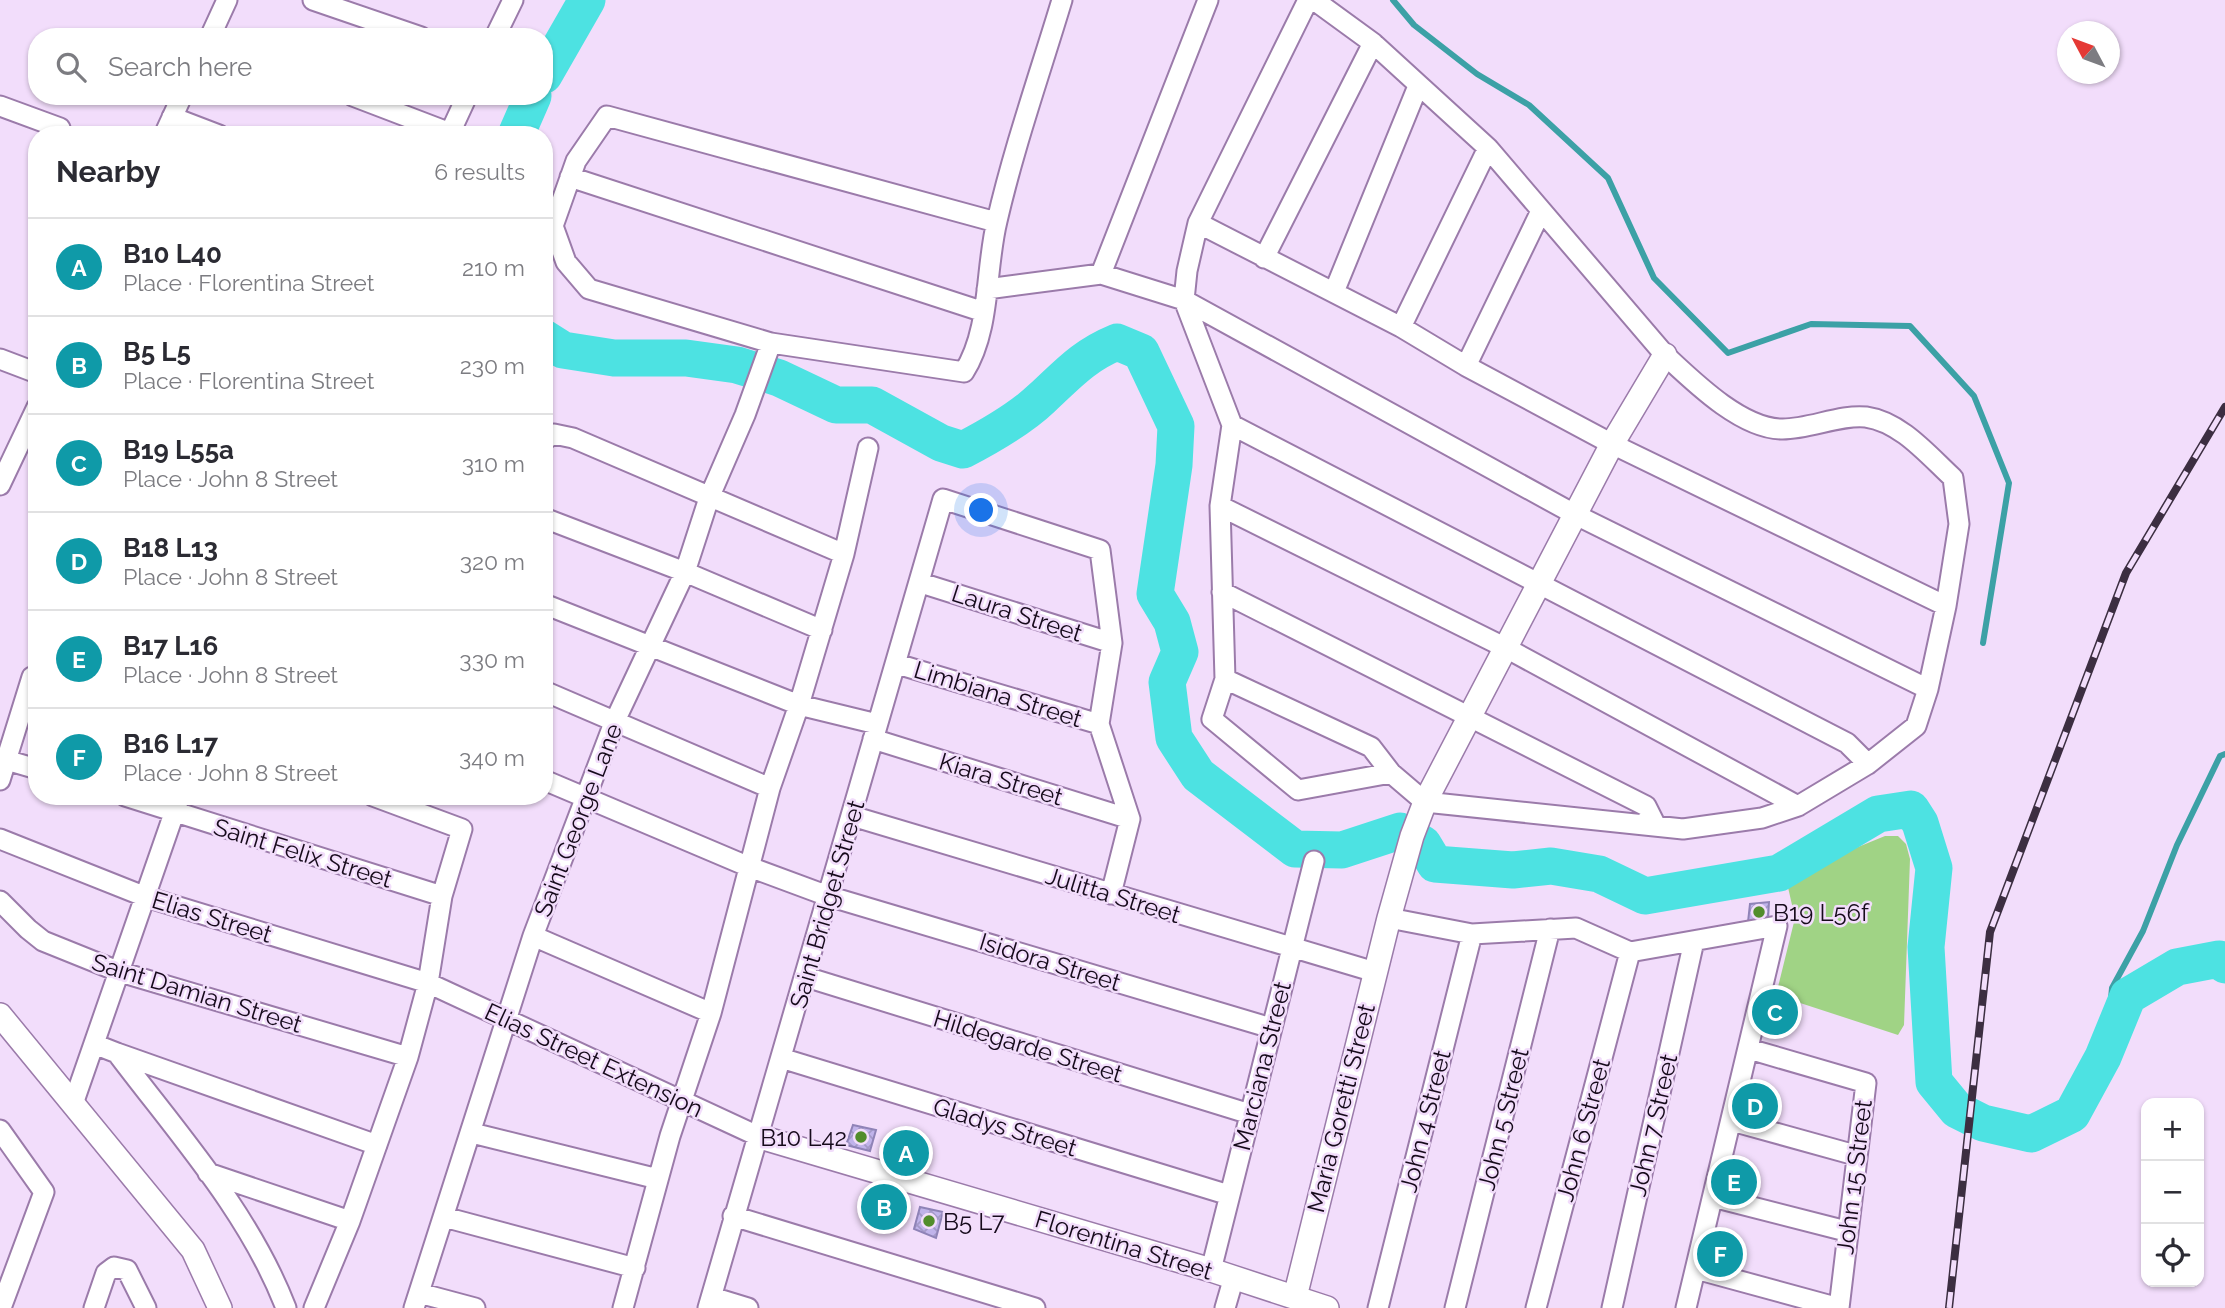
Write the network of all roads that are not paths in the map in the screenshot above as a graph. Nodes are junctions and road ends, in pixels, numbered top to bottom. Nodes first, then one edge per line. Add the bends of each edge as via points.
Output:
1 (227, 0) edge
2 (313, 0) edge
3 (513, 0) edge
4 (1062, 0) edge
5 (1208, 0) edge
6 (1308, 0) edge
7 (1314, 0) edge
8 (214, 28) edge
9 (395, 28) edge
10 (499, 28) edge
11 (1373, 43) junction
12 (1418, 86) junction
13 (178, 105) edge
14 (376, 105) edge
15 (463, 105) edge
16 (0, 106) edge
17 (55, 126) edge
18 (168, 126) edge
19 (430, 126) edge
20 (454, 126) edge
21 (1488, 148) junction
22 (570, 177) junction
23 (1541, 211) junction
24 (996, 222) junction
25 (1198, 223) junction
26 (1264, 258) junction
27 (1101, 275) junction
28 (987, 289) junction
29 (1334, 292) junction
30 (1184, 300) junction
31 (984, 312) junction
32 (1401, 327) junction
33 (770, 348) junction
34 (1665, 355) junction
35 (0, 359) edge
36 (1466, 366) junction
37 (28, 370) edge
38 (28, 420) edge
39 (1232, 425) junction
40 (553, 435) edge
41 (1612, 444) junction
42 (868, 448) dead end
43 (8, 449) edge
44 (0, 485) edge
45 (709, 498) junction
46 (1220, 506) junction
47 (1576, 515) junction
48 (553, 521) edge
49 (844, 554) junction
50 (685, 572) junction
51 (1540, 582) junction
52 (921, 583) junction
53 (1222, 592) junction
54 (1945, 606) junction
55 (553, 608) edge
56 (822, 629) junction
57 (1112, 643) junction
58 (648, 647) junction
59 (1506, 648) junction
60 (897, 664) junction
61 (1225, 679) junction
62 (1928, 688) junction
63 (553, 695) edge
64 (28, 696) edge
65 (799, 705) junction
66 (1470, 716) junction
67 (614, 723) junction
68 (1099, 724) junction
69 (875, 732) junction
70 (1868, 764) junction
71 (28, 769) edge
72 (3, 770) edge
73 (1391, 774) junction
74 (553, 784) edge
75 (769, 788) junction
76 (585, 797) junction
77 (1425, 802) junction
78 (177, 805) edge
79 (180, 805) edge
80 (397, 805) edge
81 (1798, 806) junction
82 (852, 816) junction
83 (1130, 820) junction
84 (1657, 826) junction
85 (0, 839) edge
86 (1314, 861) dead end
87 (747, 866) junction
88 (1111, 894) junction
89 (442, 896) junction
90 (828, 896) junction
91 (146, 897) junction
92 (0, 901) edge
93 (1389, 918) junction
94 (1550, 929) junction
95 (1472, 934) junction
96 (533, 936) junction
97 (1694, 942) junction
98 (1291, 949) junction
99 (1630, 952) junction
100 (120, 972) junction
101 (1375, 972) junction
102 (806, 977) junction
103 (428, 983) junction
104 (711, 1013) junction
105 (0, 1016) edge
106 (509, 1020) junction
107 (1271, 1028) junction
108 (94, 1044) junction
109 (1749, 1049) junction
110 (117, 1053) junction
111 (408, 1057) junction
112 (781, 1058) junction
113 (682, 1101) junction
114 (73, 1104) junction
115 (1250, 1114) junction
116 (1732, 1121) junction
117 (0, 1130) edge
118 (472, 1133) junction
119 (760, 1137) junction
120 (377, 1144) junction
121 (1855, 1155) junction
122 (208, 1172) junction
123 (658, 1179) junction
124 (1230, 1195) junction
125 (1713, 1196) junction
126 (733, 1216) junction
127 (444, 1217) junction
128 (350, 1221) junction
129 (1846, 1231) junction
130 (635, 1268) junction
131 (1696, 1269) junction
132 (1211, 1270) junction
133 (1234, 1277) junction
134 (416, 1301) edge
135 (710, 1302) edge
136 (1293, 1303) edge
137 (1, 1308) edge
138 (94, 1308) edge
139 (146, 1308) edge
140 (220, 1308) edge
141 (286, 1308) edge
142 (314, 1308) edge
143 (475, 1308) edge
144 (623, 1308) edge
145 (748, 1308) edge
146 (1035, 1308) edge
147 (1225, 1308) edge
148 (1327, 1308) edge
149 (1378, 1308) edge
150 (1455, 1308) edge
151 (1535, 1308) edge
152 (1612, 1308) edge
153 (1686, 1308) edge
154 (1839, 1308) edge

1 - 8 street
2 - 9 street
3 - 10 street
4 - 24 street
5 - 27 street
6 - 25 street
7 - 11 street
11 - 12 street
11 - 26 street
12 - 21 street
12 - 29 street
13 - 18 street
14 - 19 street
15 - 20 street
16 - 17 street
21 - 23 street
21 - 32 street
22 - 24 street via 607,116
22 - 31 street
22 - 33 street via 553,226 566,262 589,289
23 - 34 street
23 - 36 street
24 - 28 street
25 - 26 street
25 - 30 street
26 - 29 street
27 - 28 street
27 - 30 street
28 - 31 street
29 - 32 street
30 - 39 street
30 - 47 street
31 - 33 street via 974,357 964,372
32 - 36 street
33 - 45 street, Saint George Lane
34 - 41 street, Maria Goretti Street
34 - 54 street via 1743,418 1780,429 1866,417 1912,440 1953,478 1959,524
35 - 37 street
36 - 41 street
38 - 43 street
39 - 46 street
39 - 51 street
40 - 45 street via 573,438
41 - 47 street, Maria Goretti Street
41 - 54 street
42 - 49 street
43 - 44 street
45 - 49 street
45 - 50 street, Saint George Lane
46 - 53 street
46 - 59 street
47 - 51 street, Maria Goretti Street
47 - 62 street
48 - 50 street
49 - 56 street
50 - 56 street
50 - 58 street, Saint George Lane
51 - 59 street, Maria Goretti Street
51 - 70 street via 1847,743
52 - 57 street, Laura Street
52 - 57 street, Saint Bridget Street via 943,499 1100,551
52 - 60 street, Saint Bridget Street
53 - 61 street
53 - 66 street
54 - 62 street
55 - 58 street, Kiara Street
56 - 65 street
57 - 68 street
58 - 65 street, Kiara Street
58 - 67 street, Saint George Lane
59 - 66 street, Maria Goretti Street
59 - 81 street
60 - 68 street, Limbiana Street
60 - 69 street, Saint Bridget Street
61 - 73 street via 1371,747
61 - 73 street via 1212,719 1298,790
62 - 70 street via 1916,726
63 - 67 street
64 - 72 street
65 - 69 street, Kiara Street
65 - 75 street
66 - 77 street, Maria Goretti Street
66 - 84 street via 1646,806
67 - 75 street
67 - 76 street, Saint George Lane
68 - 83 street
69 - 82 street, Saint Bridget Street
69 - 83 street, Kiara Street
70 - 81 street
71 - 72 street
73 - 77 street
74 - 76 street, Isidora Street
75 - 87 street
76 - 87 street, Isidora Street
76 - 96 street, Saint George Lane
77 - 84 street
77 - 93 street, Maria Goretti Street
78 - 91 street
79 - 89 street, Saint Felix Street
80 - 89 street via 462,829
81 - 84 street via 1749,820 1683,829
82 - 88 street, Julitta Street
82 - 90 street, Saint Bridget Street
83 - 88 street
85 - 91 street, Elias Street
86 - 98 street, Marciana Street
87 - 90 street, Isidora Street
87 - 104 street
88 - 98 street, Julitta Street
89 - 103 street
90 - 102 street, Saint Bridget Street
90 - 107 street, Isidora Street
91 - 100 street
91 - 103 street, Elias Street
92 - 100 street, Saint Damian Street via 43,941
93 - 95 street
93 - 101 street, Maria Goretti Street
94 - 95 street
94 - 99 street via 1576,928
94 - 150 street, John 5 Street
95 - 149 street, John 4 Street
96 - 104 street
96 - 106 street, Saint George Lane
97 - 99 street
97 - 109 street via 1777,926
97 - 152 street, John 7 Street
98 - 101 street, Julitta Street
98 - 107 street, Marciana Street
99 - 151 street, John 6 Street
100 - 108 street
100 - 111 street, Saint Damian Street
101 - 136 street, Maria Goretti Street
102 - 112 street, Saint Bridget Street
102 - 115 street, Hildegarde Street
103 - 106 street, Elias Street Extension
103 - 111 street
104 - 113 street
105 - 114 street
106 - 113 street, Elias Street Extension
106 - 118 street, Saint George Lane
107 - 115 street, Marciana Street
108 - 110 street
108 - 114 street
109 - 116 street
109 - 121 street, John 15 Street via 1866,1083
110 - 120 street
110 - 122 street
111 - 120 street
112 - 119 street, Saint Bridget Street
112 - 124 street, Gladys Street
113 - 119 street, Elias Street Extension
113 - 123 street
114 - 140 street via 193,1250
115 - 124 street, Marciana Street
116 - 121 street
116 - 125 street
117 - 137 street via 44,1192
118 - 123 street
118 - 127 street, Saint George Lane
119 - 126 street, Saint Bridget Street
119 - 132 street, Florentina Street
120 - 128 street
121 - 129 street, John 15 Street
122 - 128 street
122 - 141 street via 272,1271
123 - 130 street
124 - 132 street, Marciana Street
125 - 129 street
125 - 131 street
126 - 135 street, Saint Bridget Street
126 - 146 street
127 - 130 street
127 - 134 street, Saint George Lane
128 - 142 street
129 - 154 street, John 15 Street
130 - 144 street
131 - 153 street
131 - 154 street
132 - 133 street, Florentina Street
133 - 136 street, Florentina Street
133 - 147 street
134 - 143 street
135 - 145 street
136 - 148 street, Florentina Street
138 - 139 street via 106,1273 114,1267 127,1270

